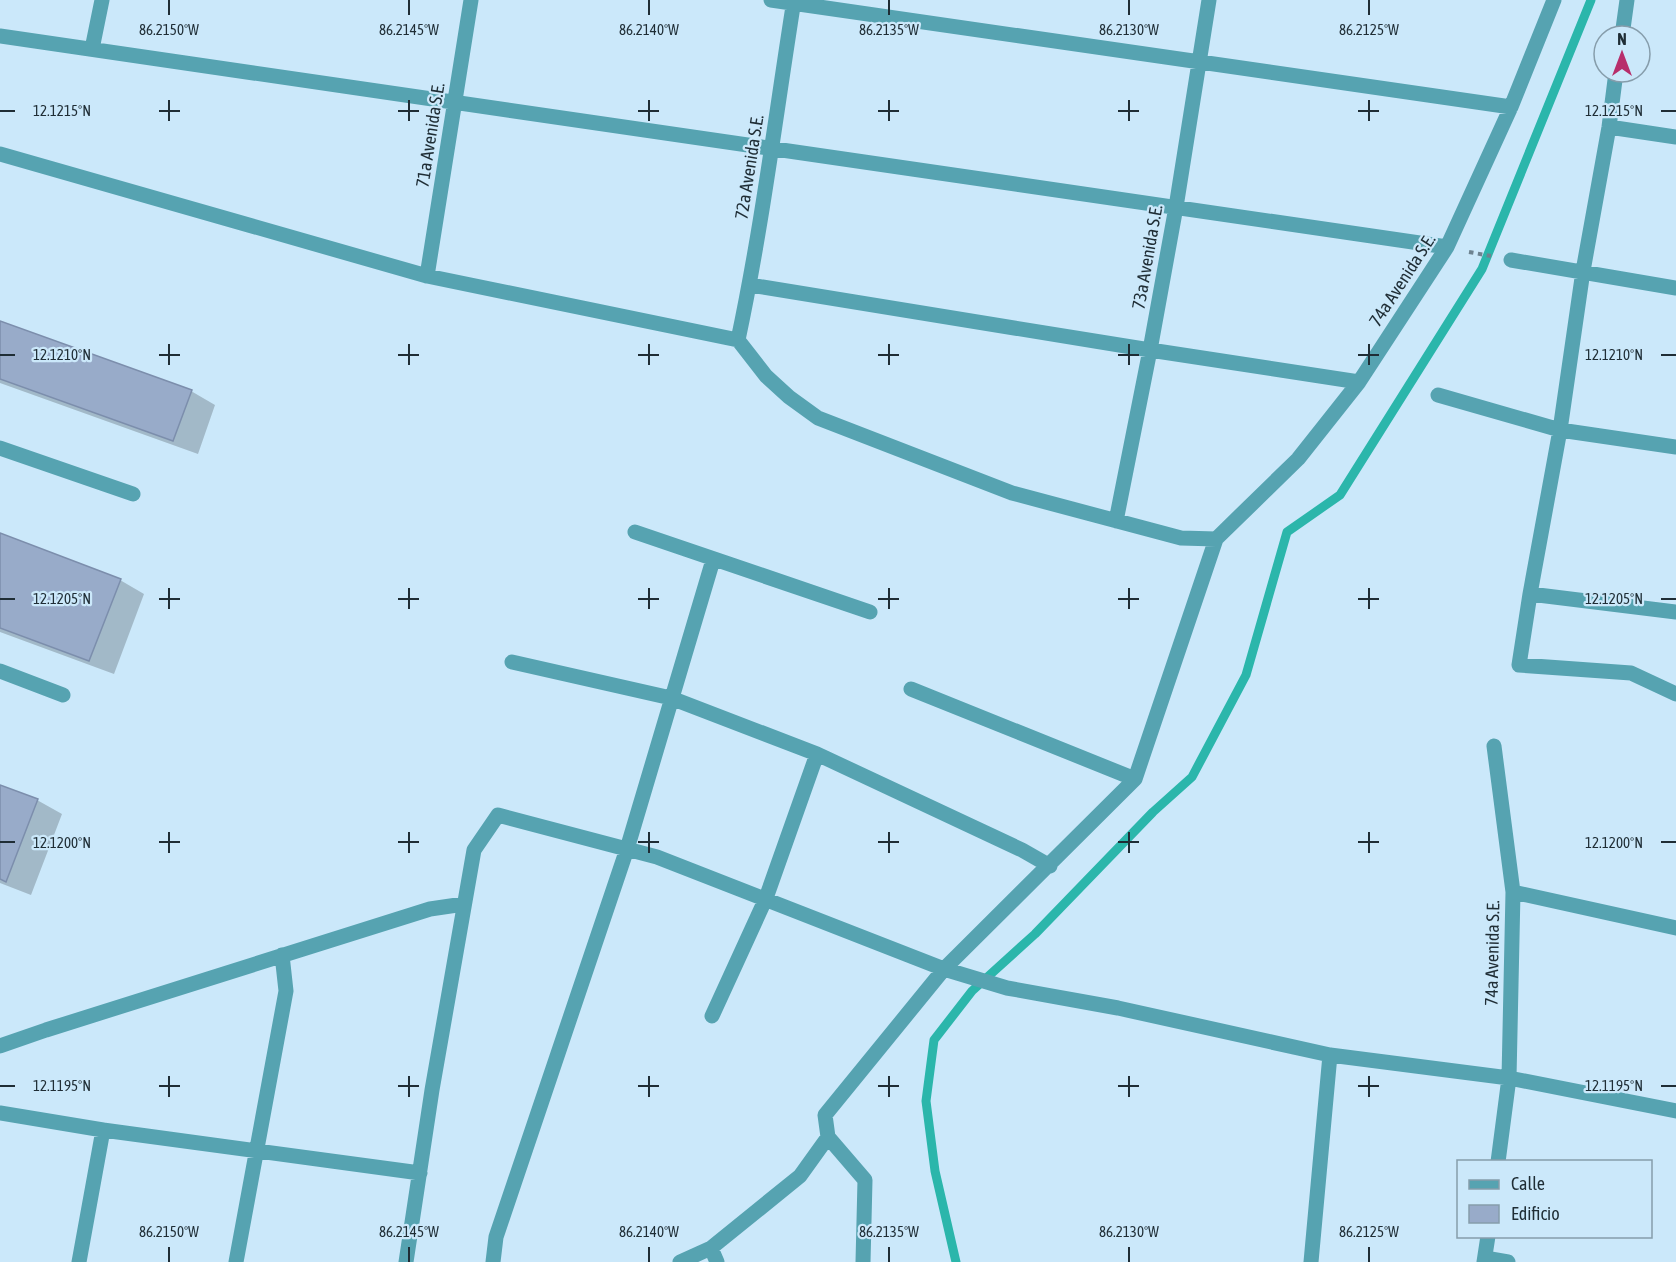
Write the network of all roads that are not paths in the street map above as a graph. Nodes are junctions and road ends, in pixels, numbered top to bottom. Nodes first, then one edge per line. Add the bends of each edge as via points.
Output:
1 (102, 0) edge
2 (471, 0) edge
3 (771, 0) edge
4 (1209, 0) edge
5 (1554, 0) edge
6 (1627, 0) edge
7 (794, 2) edge
8 (1624, 24) edge
9 (0, 36) edge
10 (92, 50) junction
11 (1199, 63) junction
12 (1614, 84) edge
13 (456, 103) junction
14 (1511, 107) junction
15 (1608, 127) junction
16 (1676, 137) edge
17 (773, 149) junction
18 (0, 154) edge
19 (1176, 207) junction
20 (1447, 248) junction
21 (1511, 260) dead end
22 (1583, 271) junction
23 (427, 276) junction
24 (750, 285) junction
25 (1676, 288) edge
26 (738, 340) junction
27 (1150, 350) junction
28 (1359, 382) junction
29 (1438, 395) dead end
30 (1560, 430) junction
31 (1676, 447) edge
32 (0, 448) edge
33 (133, 494) dead end
34 (1116, 520) junction
35 (635, 532) dead end
36 (1216, 539) junction
37 (713, 560) junction
38 (1530, 594) junction
39 (870, 612) dead end
40 (1676, 612) edge
41 (512, 662) dead end
42 (0, 671) edge
43 (911, 689) dead end
44 (1676, 694) edge
45 (63, 695) dead end
46 (671, 698) junction
47 (1494, 746) dead end
48 (817, 754) junction
49 (1136, 779) junction
50 (627, 849) junction
51 (1050, 866) junction
52 (1513, 892) junction
53 (766, 898) junction
54 (464, 904) junction
55 (1676, 928) edge
56 (282, 955) junction
57 (944, 969) junction
58 (712, 1016) dead end
59 (0, 1046) edge
60 (1330, 1055) junction
61 (1509, 1078) junction
62 (1676, 1111) edge
63 (0, 1113) edge
64 (103, 1130) junction
65 (828, 1137) junction
66 (256, 1151) junction
67 (1498, 1160) edge
68 (420, 1173) junction
69 (1488, 1238) edge
70 (714, 1255) edge
71 (1484, 1260) edge
72 (79, 1262) edge
73 (237, 1262) edge
74 (406, 1262) edge
75 (493, 1262) edge
76 (681, 1262) edge
77 (863, 1262) edge
78 (1311, 1262) edge
79 (1508, 1262) edge

1 - 10 street
2 - 13 street, 71a Avenida S.E.
3 - 7 street
4 - 11 street, 73a Avenida S.E.
5 - 14 street, 74a Avenida S.E.
6 - 8 street
7 - 11 street
7 - 17 street, 72a Avenida S.E.
9 - 10 street
10 - 13 street
11 - 14 street
11 - 19 street, 73a Avenida S.E.
12 - 15 street
13 - 17 street
13 - 23 street, 71a Avenida S.E.
14 - 20 street, 74a Avenida S.E.
15 - 16 street
15 - 22 street
17 - 19 street
17 - 24 street, 72a Avenida S.E.
18 - 23 street
19 - 20 street
19 - 27 street, 73a Avenida S.E.
20 - 28 street, 74a Avenida S.E.
21 - 22 street
22 - 25 street
22 - 30 street
23 - 26 street
24 - 26 street, 72a Avenida S.E.
24 - 27 street
26 - 34 street via 766,376 818,418 1012,493
27 - 28 street
27 - 34 street, 73a Avenida S.E.
28 - 36 street, 74a Avenida S.E. via 1298,459
29 - 30 street
30 - 31 street
30 - 38 street
32 - 33 street
34 - 36 street via 1180,538
35 - 37 street
36 - 49 street
37 - 39 street
37 - 46 street
38 - 40 street
38 - 44 street via 1519,665 1631,673
41 - 46 street
42 - 45 street
43 - 49 street
46 - 48 street
46 - 50 street
47 - 52 street, 74a Avenida S.E.
48 - 51 street
48 - 53 street
49 - 51 street
50 - 53 street
50 - 54 street via 498,815 474,850
50 - 75 street via 496,1237
51 - 57 street
52 - 55 street
52 - 61 street, 74a Avenida S.E.
53 - 57 street
53 - 58 street
54 - 56 street via 430,909
54 - 68 street
56 - 59 street
56 - 66 street via 286,991
57 - 60 street via 1007,988
57 - 65 street via 825,1115
60 - 61 street
60 - 78 street
61 - 62 street
61 - 67 street, 74a Avenida S.E.
63 - 64 street
64 - 66 street
64 - 72 street
65 - 70 street via 800,1176
65 - 77 street via 865,1180
66 - 68 street
66 - 73 street
68 - 74 street
69 - 71 street
70 - 76 street
71 - 79 street

